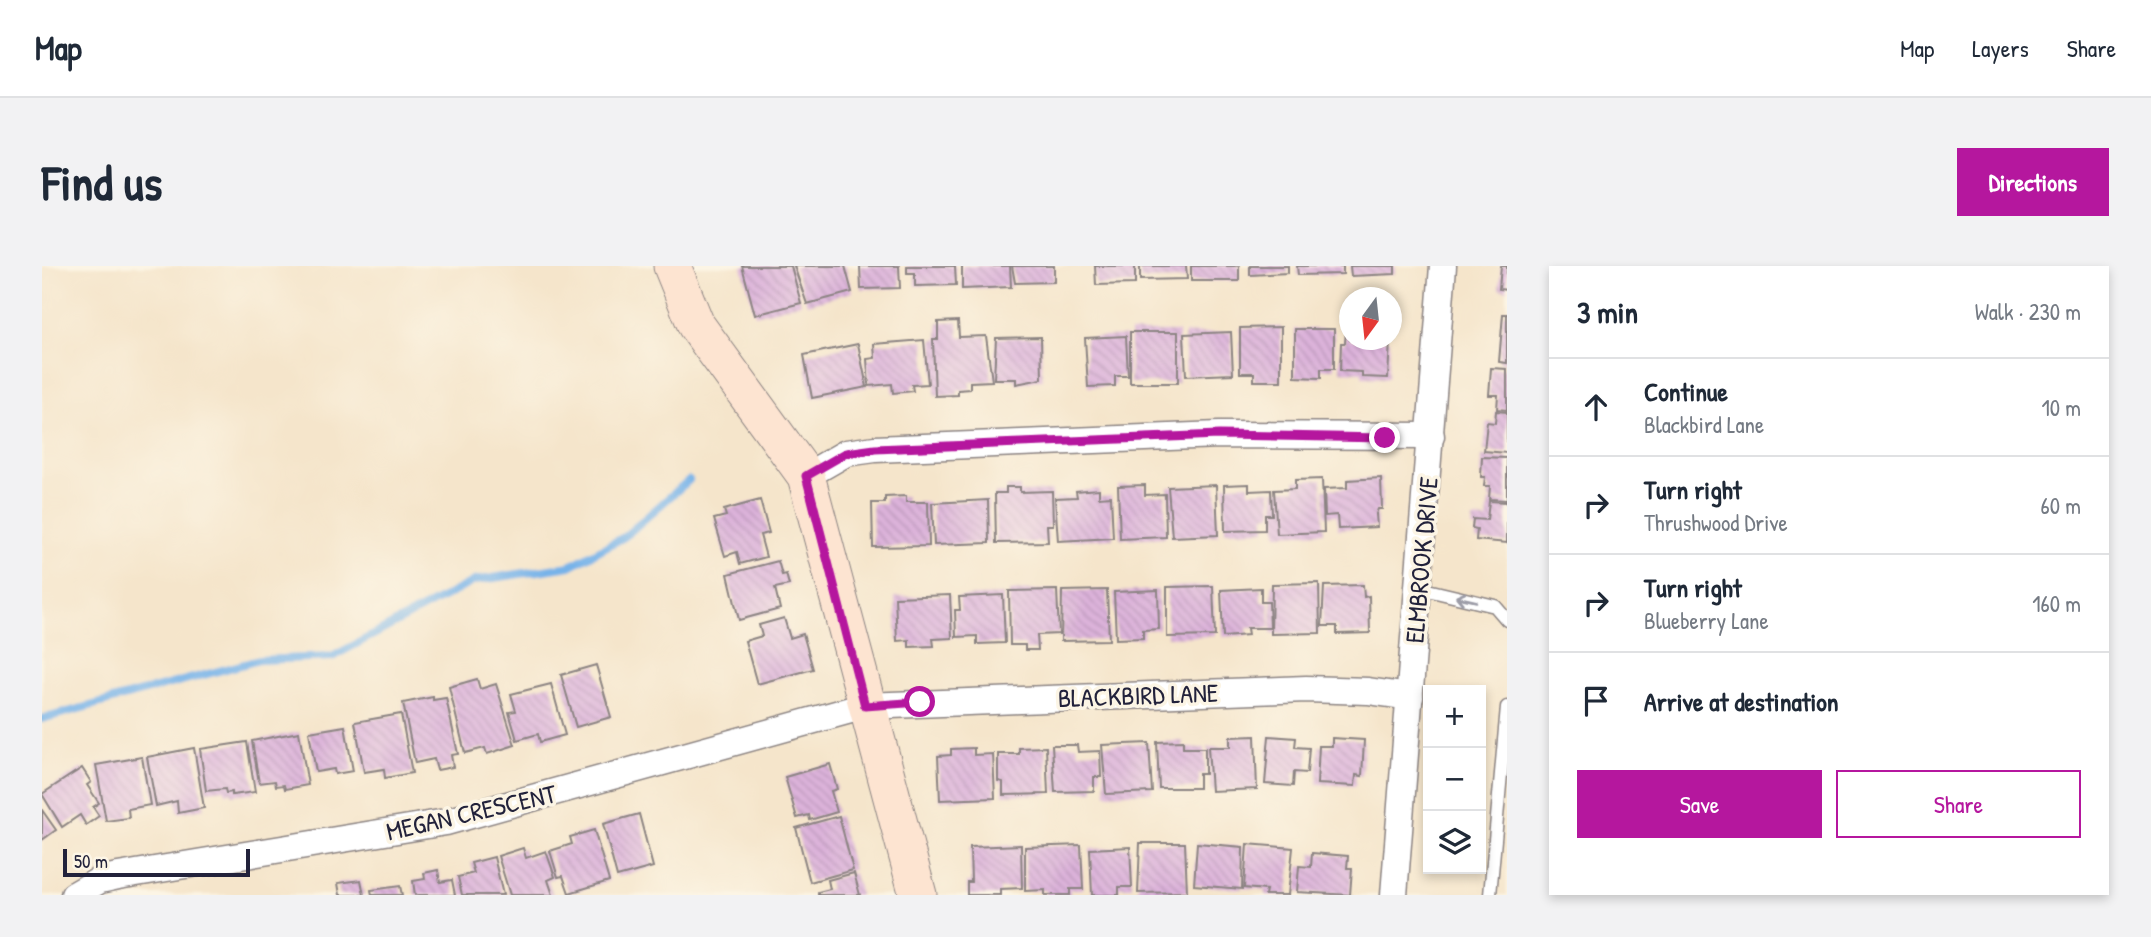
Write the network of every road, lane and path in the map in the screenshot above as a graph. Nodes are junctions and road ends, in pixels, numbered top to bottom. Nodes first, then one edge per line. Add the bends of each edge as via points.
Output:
1 (672, 266) edge
2 (1443, 266) edge
3 (1431, 436) junction
4 (806, 476) junction
5 (1419, 588) junction
6 (1507, 620) edge
7 (1410, 697) junction
8 (865, 706) junction
9 (1507, 707) edge
10 (74, 895) edge
11 (918, 895) edge
12 (1394, 895) edge
13 (1490, 895) edge

1 - 4 street via 696,325
2 - 3 street, ELMBROOK DRIVE
3 - 4 street via 1219,435 875,449 846,453
3 - 5 street, ELMBROOK DRIVE
4 - 8 street
6 -> 5 lane via 1495,606
5 - 7 street, ELMBROOK DRIVE
7 - 8 street, BLACKBIRD LANE via 1306,689
7 - 12 street, ELMBROOK DRIVE
8 - 10 street, MEGAN CRESCENT via 446,822 118,876
8 - 11 street
9 - 13 lane

